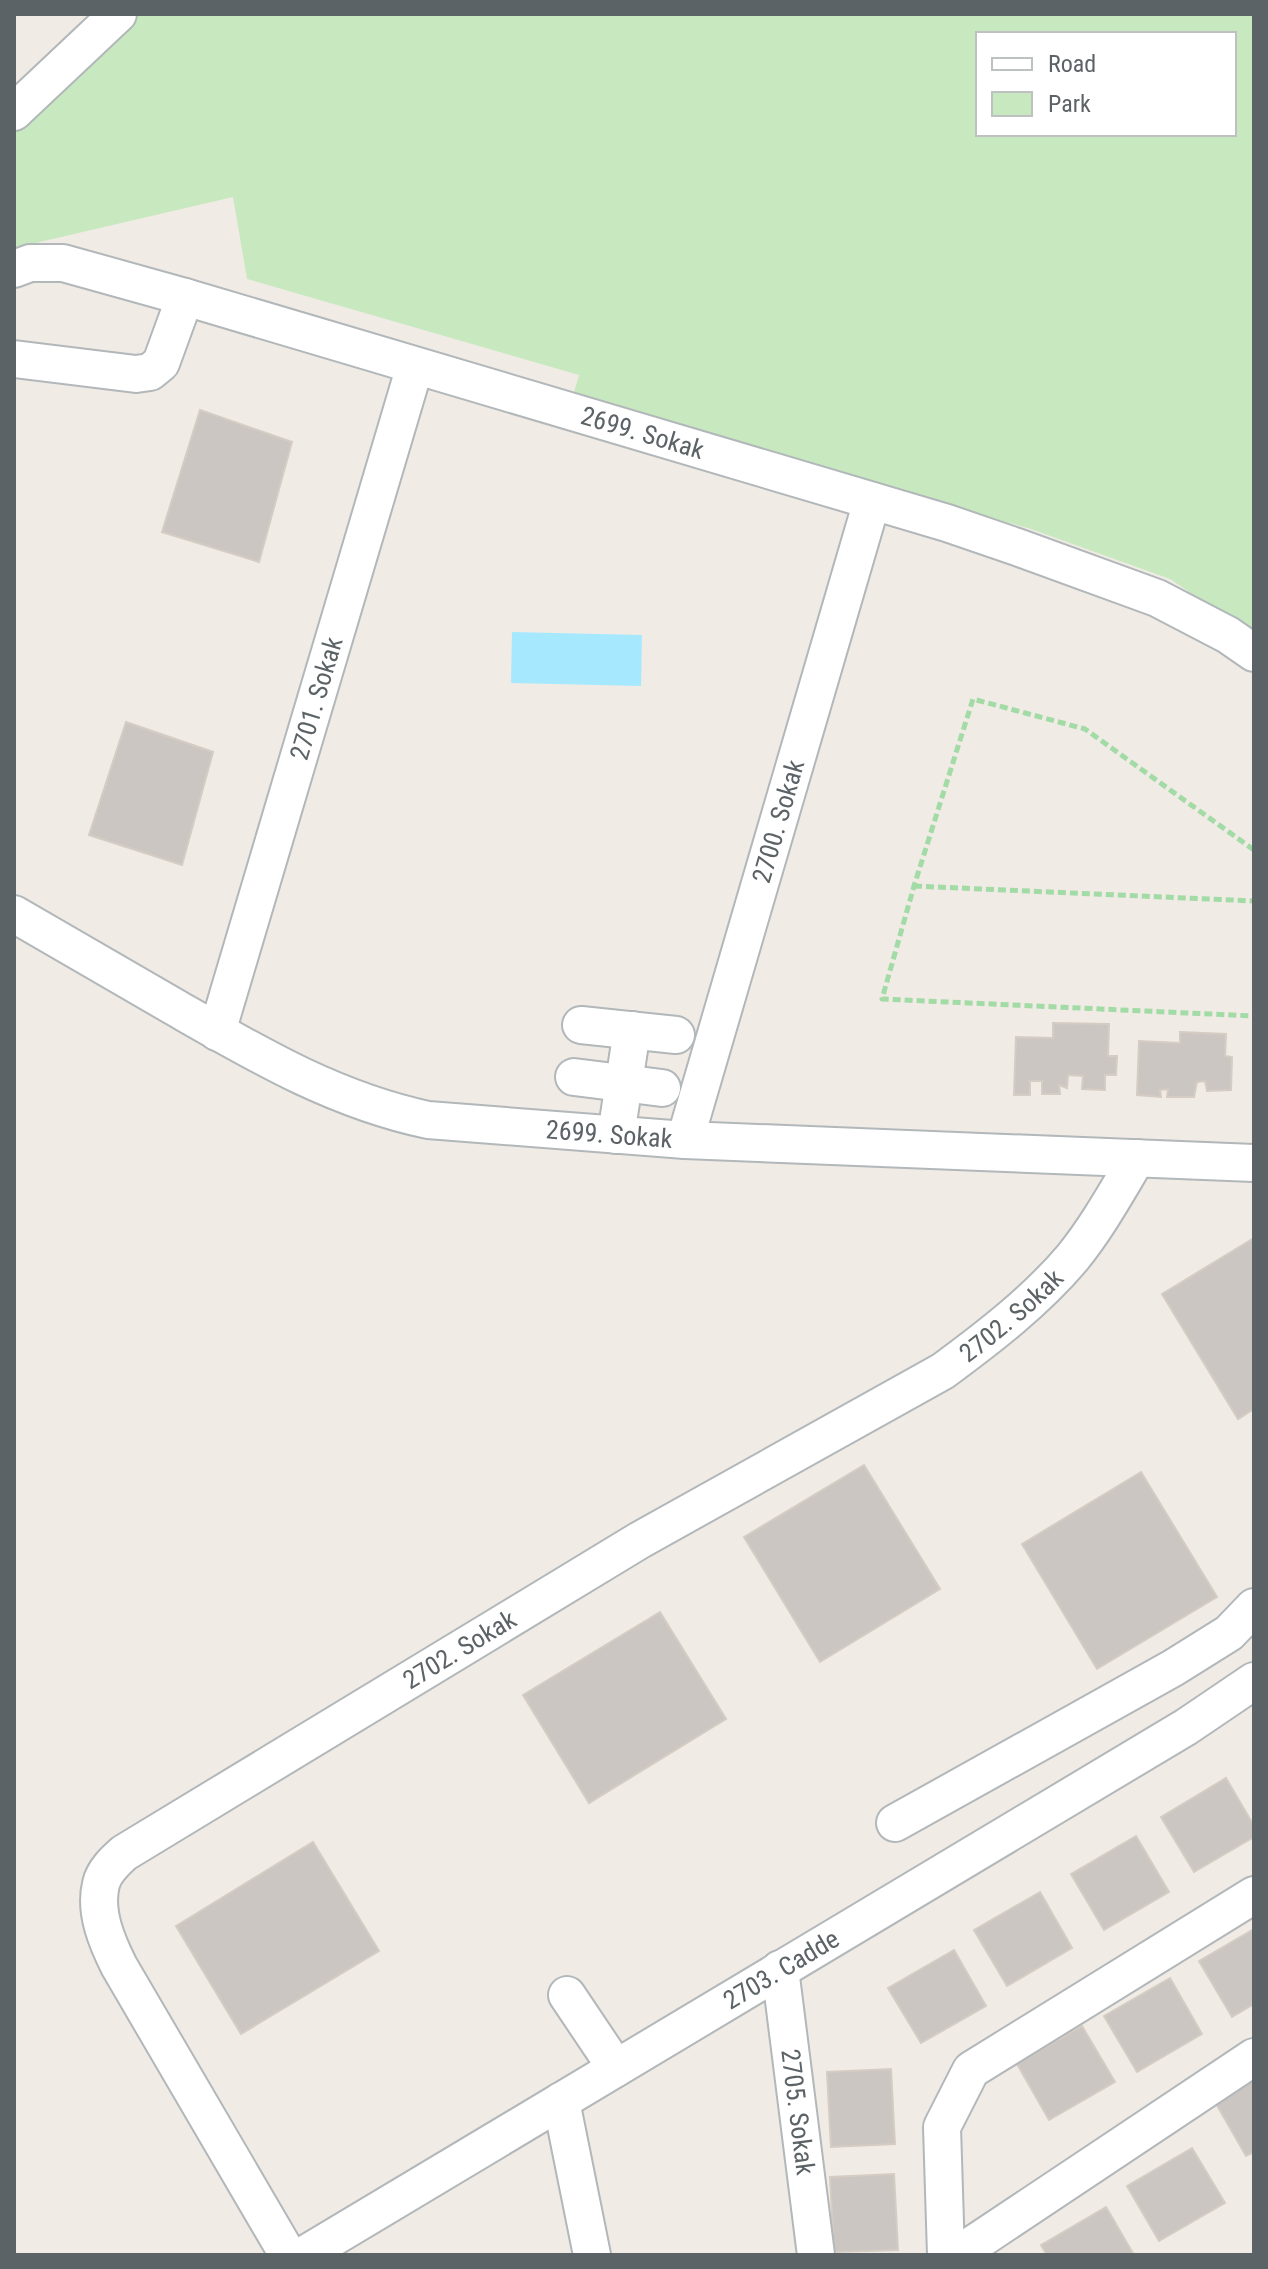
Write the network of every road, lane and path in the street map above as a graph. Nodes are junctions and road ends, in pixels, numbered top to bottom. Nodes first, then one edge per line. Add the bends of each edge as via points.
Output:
1 (118, 14) edge
2 (14, 112) edge
3 (14, 269) edge
4 (185, 297) junction
5 (14, 359) edge
6 (415, 366) junction
7 (872, 501) junction
8 (1254, 653) edge
9 (1254, 850) edge
10 (914, 886) junction
11 (1254, 901) edge
12 (14, 914) edge
13 (1254, 1016) edge
14 (581, 1025) dead end
15 (632, 1030) junction
16 (217, 1032) junction
17 (676, 1035) dead end
18 (574, 1077) dead end
19 (624, 1083) junction
20 (662, 1088) dead end
21 (616, 1135) junction
22 (685, 1140) junction
23 (1137, 1158) junction
24 (1254, 1163) edge
25 (1254, 1607) edge
26 (1254, 1681) edge
27 (895, 1823) dead end
28 (1254, 1895) edge
29 (780, 1969) junction
30 (567, 1995) dead end
31 (1254, 2057) edge
32 (616, 2068) junction
33 (561, 2101) junction
34 (347, 2243) edge
35 (288, 2255) edge
36 (304, 2255) edge
37 (592, 2255) edge
38 (816, 2255) edge
39 (946, 2255) edge
40 (957, 2255) edge

1 - 2 street
3 - 4 street, 2699. Sokak via 30,263 63,263
4 - 5 street via 161,363 150,372
4 - 6 street, 2699. Sokak
6 - 7 street, 2699. Sokak
6 - 16 street, 2701. Sokak
7 - 8 street, 2699. Sokak via 1157,598
7 - 22 street, 2700. Sokak
9 - 10 path via 1085,729 973,699
10 - 11 path
10 - 13 path via 882,999
12 - 16 street, 2699. Sokak
14 - 15 street
15 - 17 street
15 - 19 street
16 - 21 street, 2699. Sokak via 346,1097 388,1111 428,1120
18 - 19 street
19 - 20 street
19 - 21 street
21 - 22 street, 2699. Sokak
22 - 23 street, 2699. Sokak
23 - 24 street, 2699. Sokak
23 - 35 street, 2702. Sokak via 1073,1257 1015,1315 943,1371 640,1540 124,1853 111,1866 101,1882 100,1897 107,1940
25 - 27 street via 1229,1633 1173,1668
26 - 29 street, 2703. Cadde via 1186,1727
28 - 39 street via 971,2070 942,2127
29 - 32 street, 2703. Cadde
29 - 38 street, 2705. Sokak
30 - 32 street
31 - 40 street
32 - 33 street, 2703. Cadde
33 - 34 street, 2703. Cadde
33 - 37 street
34 - 36 street, 2703. Cadde

